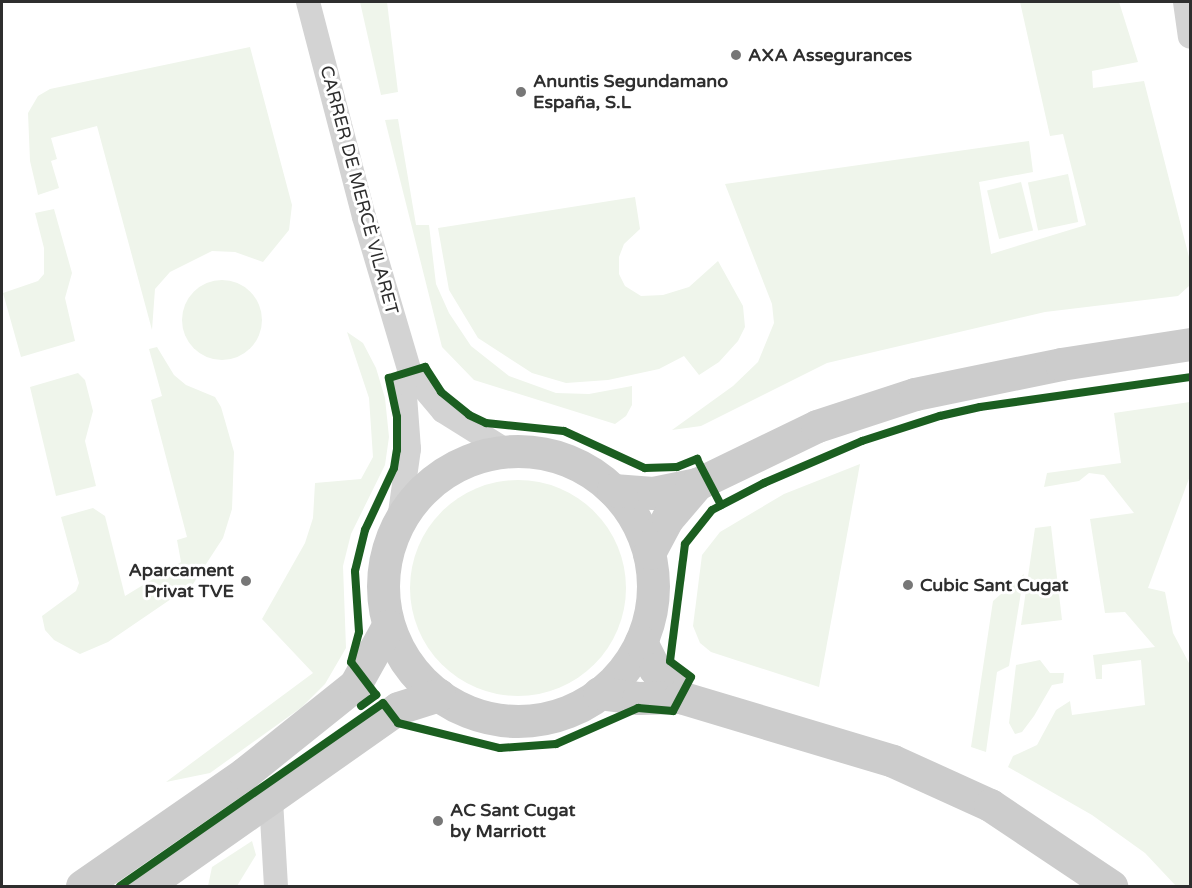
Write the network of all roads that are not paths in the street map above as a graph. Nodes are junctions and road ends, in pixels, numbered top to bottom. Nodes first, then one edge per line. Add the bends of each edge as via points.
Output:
1 (1185, 2) edge
2 (310, 4) edge
3 (1191, 37) edge
4 (1191, 344) edge
5 (410, 372) junction
6 (507, 451) junction
7 (697, 484) junction
8 (613, 490) junction
9 (399, 519) junction
10 (649, 553) junction
11 (388, 626) junction
12 (641, 642) junction
13 (599, 693) junction
14 (439, 695) junction
15 (680, 697) junction
16 (271, 800) junction
17 (82, 886) edge
18 (145, 886) edge
19 (276, 886) edge
20 (1111, 886) edge

1 - 3 street
2 - 5 street, CARRER DE MERCÈ VILARET via 361,206
4 - 7 street via 1061,364 915,394 817,426
5 - 6 street, CARRER DE MERCÈ VILARET via 443,411
5 - 9 street, CARRER DE MERCÈ VILARET via 404,383 410,449
6 - 8 street via 540,452 572,462
6 - 9 street via 464,461 439,476 416,495
7 - 8 street via 653,493
7 - 10 street via 668,518
8 - 10 street via 639,525
9 - 11 street via 382,574
10 - 12 street via 653,598
11 - 14 street via 408,665
11 - 17 street via 355,685 245,773
12 - 13 street via 619,675
12 - 15 street via 655,669
13 - 14 street via 562,713 521,721 479,716
13 - 15 street via 638,698
14 - 16 street via 398,708
15 - 20 street via 893,761 990,805
16 - 18 street
16 - 19 street

